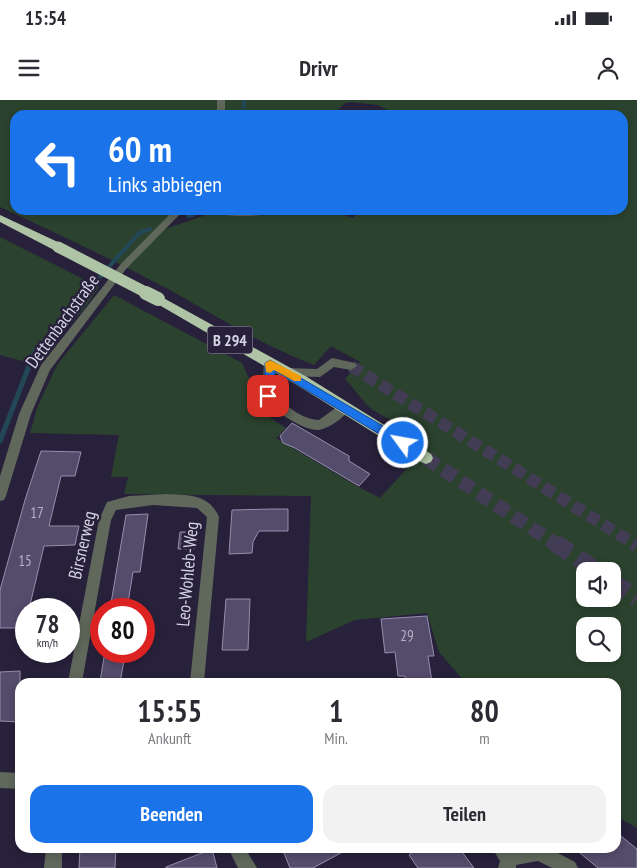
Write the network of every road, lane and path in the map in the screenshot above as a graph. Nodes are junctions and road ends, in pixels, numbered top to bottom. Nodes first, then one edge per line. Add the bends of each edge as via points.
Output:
1 (174, 215) edge
2 (0, 218) edge
3 (270, 363) junction
4 (351, 366) tunnel mouth
5 (286, 372) junction
6 (345, 407) junction
7 (426, 458) tunnel mouth
8 (0, 496) edge
9 (112, 506) joint
10 (76, 678) edge
11 (197, 678) edge
12 (0, 780) edge
13 (15, 781) edge
14 (54, 853) edge
15 (239, 853) edge
16 (534, 853) edge
17 (541, 853) edge
18 (506, 858) edge
19 (53, 868) edge
20 (248, 868) edge
21 (569, 868) edge

1 - 8 street, Dettenbachstraße via 123,267 45,368 25,414
2 - 3 highway, B 294, bridge via 158,299
3 - 5 highway, B 294
3 - 6 street via 268,396 278,406 315,426 322,425
4 - 5 street via 332,362 320,373
5 - 6 highway, B 294
6 - 7 highway, B 294
9 - 10 street, Birsnerweg via 105,520
9 - 11 street, Leo-Wohleb-Weg via 127,501 197,502 210,511 213,522
12 - 13 street
14 - 19 street
15 - 20 street
16 - 18 street
17 - 21 street

